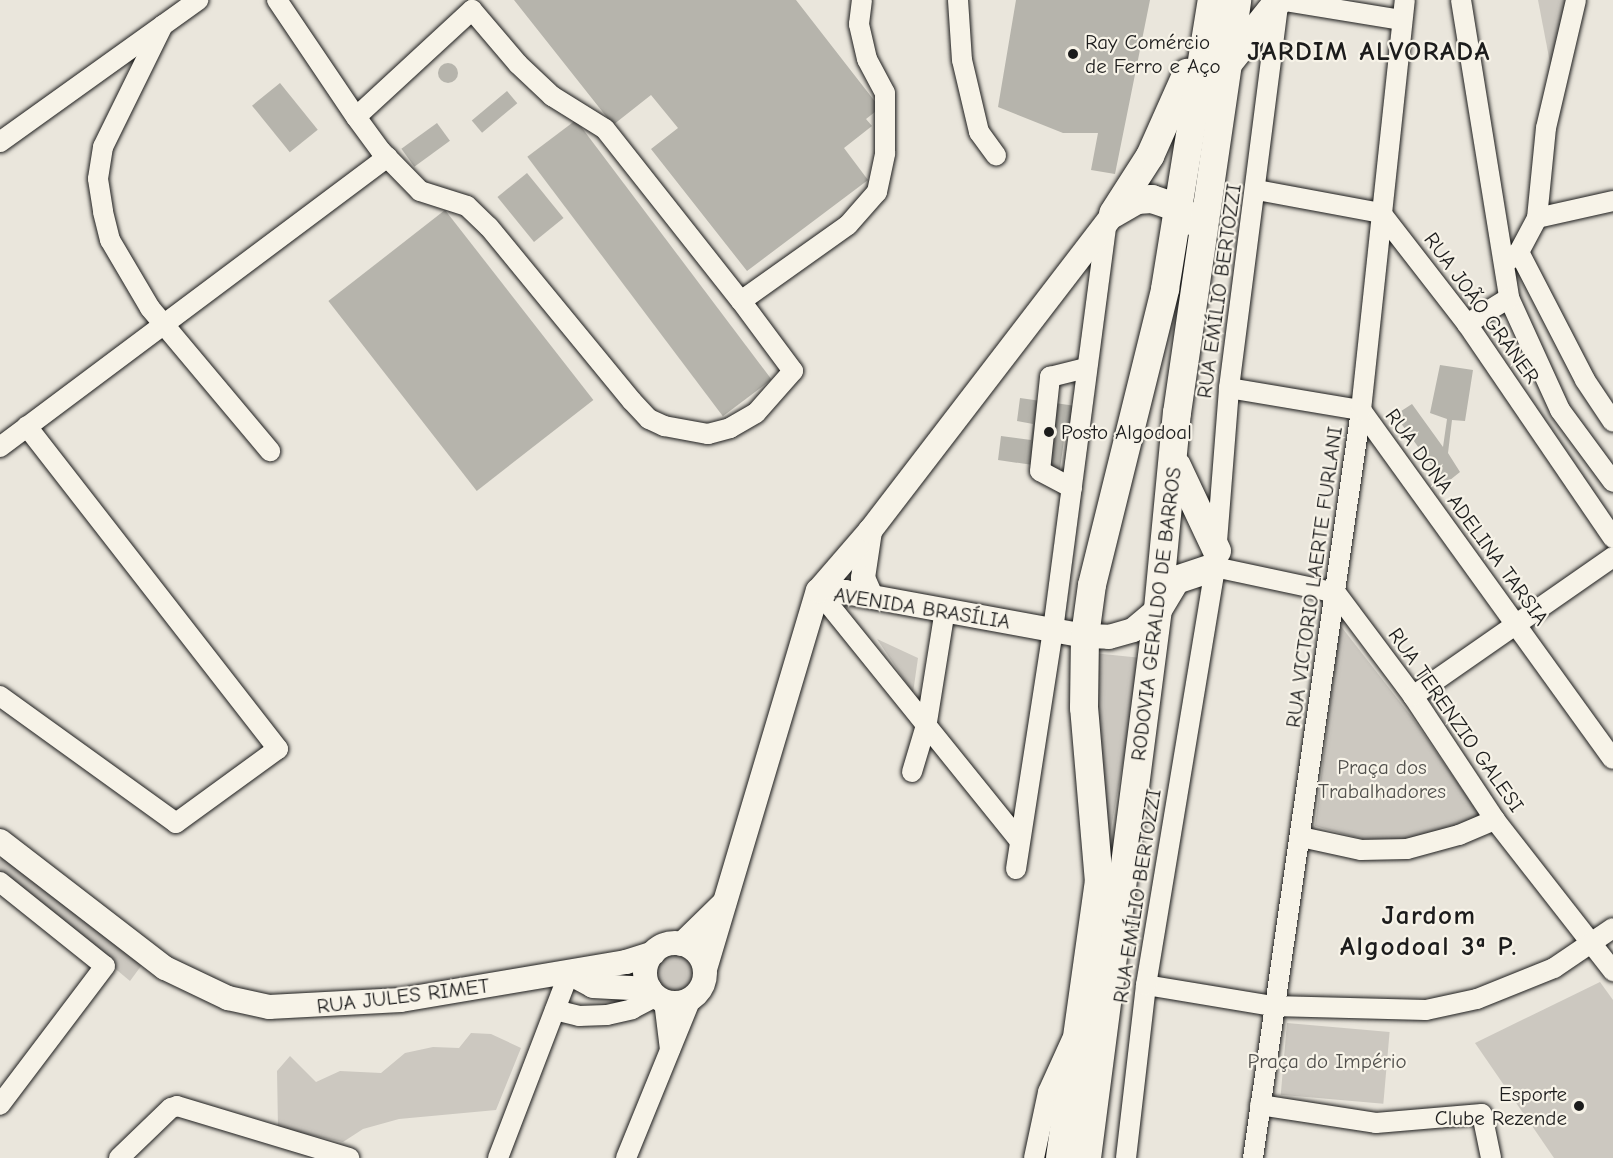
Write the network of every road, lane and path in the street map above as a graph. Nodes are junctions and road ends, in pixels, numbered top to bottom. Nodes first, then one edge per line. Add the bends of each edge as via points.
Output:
1 (198, 0) edge
2 (277, 0) edge
3 (862, 0) edge
4 (958, 0) edge
5 (1205, 0) edge
6 (1212, 0) edge
7 (1237, 0) edge
8 (1279, 0) edge
9 (1405, 0) edge
10 (1461, 0) edge
11 (1576, 0) edge
12 (469, 5) edge
13 (1401, 20) junction
14 (163, 25) junction
15 (1226, 67) junction
16 (356, 117) junction
17 (0, 142) edge
18 (996, 155) dead end
19 (387, 157) junction
20 (1257, 190) junction
21 (1613, 201) edge
22 (1177, 207) junction
23 (1381, 213) junction
24 (1110, 218) junction
25 (1537, 218) junction
26 (1519, 252) junction
27 (1503, 266) junction
28 (1509, 298) junction
29 (741, 301) junction
30 (164, 321) junction
31 (1467, 324) junction
32 (1088, 368) junction
33 (1229, 388) junction
34 (1361, 410) junction
35 (1177, 413) junction
36 (1613, 422) edge
37 (27, 426) junction
38 (0, 447) edge
39 (270, 451) dead end
40 (1175, 462) junction
41 (1613, 482) edge
42 (1072, 488) junction
43 (870, 531) junction
44 (1613, 538) edge
45 (1613, 557) edge
46 (1216, 559) junction
47 (818, 591) junction
48 (1336, 593) junction
49 (871, 596) junction
50 (1158, 609) junction
51 (945, 610) junction
52 (1515, 625) junction
53 (1053, 630) junction
54 (1085, 636) junction
55 (0, 696) edge
56 (1413, 696) junction
57 (927, 722) junction
58 (1613, 759) edge
59 (912, 771) dead end
60 (1495, 820) junction
61 (1301, 837) junction
62 (0, 841) edge
63 (1020, 841) junction
64 (1016, 869) dead end
65 (1, 885) edge
66 (728, 899) junction
67 (1613, 928) edge
68 (1593, 943) junction
69 (682, 944) junction
70 (654, 953) junction
71 (705, 969) junction
72 (1613, 971) edge
73 (569, 973) junction
74 (1146, 985) junction
75 (657, 995) junction
76 (691, 999) junction
77 (1273, 1006) junction
78 (555, 1010) junction
79 (1075, 1034) junction
80 (671, 1056) junction
81 (0, 1105) edge
82 (1260, 1105) junction
83 (119, 1158) edge
84 (349, 1158) edge
85 (498, 1158) edge
86 (626, 1158) edge
87 (1034, 1158) edge
88 (1060, 1158) edge
89 (1087, 1158) edge
90 (1126, 1158) edge
91 (1253, 1158) edge
92 (1491, 1158) edge

1 - 14 street
2 - 16 street
3 - 29 street via 859,24 867,59 885,93 885,153 878,192 848,225
4 - 18 street via 962,60 979,132
5 - 24 highway via 1184,87 1150,156
6 - 22 highway
7 - 15 highway, RODOVIA GERALDO DE BARROS
8 - 13 street
8 - 15 highway
8 - 20 street, RUA EMÍLIO BERTOZZI
9 - 13 street, RUA VICTORIO LAERTE FURLANI
10 - 27 street
11 - 25 street via 1546,128
12 - 16 street
12 - 29 street via 518,64 552,96 605,129
13 - 23 street, RUA VICTORIO LAERTE FURLANI
14 - 17 street
14 - 30 street via 103,147 98,179 110,240 136,288
15 - 35 highway, RODOVIA GERALDO DE BARROS
16 - 19 street
19 - 29 street via 420,191 467,206 482,220 632,401 649,419 664,426 708,434 730,428 756,413 793,371
19 - 30 street
20 - 23 street
20 - 33 street, RUA EMÍLIO BERTOZZI
21 - 25 street
22 - 24 highway via 1152,198 1137,200
22 - 35 highway via 1188,219 1191,234
22 - 54 highway via 1166,289 1146,378 1110,498
23 - 31 street, RUA JOÃO GRANER
23 - 34 street, RUA VICTORIO LAERTE FURLANI
24 - 32 street
24 - 43 main road
25 - 26 street
26 - 27 street
26 - 36 street via 1585,380
27 - 28 street
28 - 31 street
28 - 41 street via 1560,410
30 - 37 street
30 - 39 street
31 - 44 street, RUA JOÃO GRANER
32 - 42 street
32 - 42 street via 1050,377 1040,471
33 - 34 street, RUA DONA ADELINA TARSIA
33 - 46 street, RUA EMÍLIO BERTOZZI
34 - 48 street, RUA VICTORIO LAERTE FURLANI
34 - 52 street, RUA DONA ADELINA TARSIA
35 - 40 highway, RODOVIA GERALDO DE BARROS
37 - 38 street
37 - 55 street via 278,749 176,823
40 - 46 highway
40 - 50 highway, RODOVIA GERALDO DE BARROS
42 - 53 street
43 - 47 main road
43 - 49 main road via 863,578
45 - 52 street
46 - 48 street
46 - 50 highway via 1176,580
46 - 74 street, RUA EMÍLIO BERTOZZI
47 - 49 main road, AVENIDA BRASÍLIA
47 - 57 street
47 - 66 main road, AVENIDA BRASÍLIA
48 - 56 street, RUA TERENZIO GALESI
48 - 61 street, RUA VICTORIO LAERTE FURLANI
49 - 51 main road, AVENIDA BRASÍLIA
50 - 54 main road, AVENIDA BRASÍLIA via 1133,630 1109,637
50 - 89 highway, RODOVIA GERALDO DE BARROS
51 - 53 main road, AVENIDA BRASÍLIA
51 - 57 street
52 - 56 street
52 - 58 street, RUA DONA ADELINA TARSIA
53 - 54 main road, AVENIDA BRASÍLIA
53 - 63 street
54 - 79 highway via 1084,708 1099,882
56 - 60 street, RUA TERENZIO GALESI
57 - 59 street
57 - 63 street
60 - 61 street via 1407,849 1361,849
60 - 68 street, RUA TERENZIO GALESI
61 - 77 street, RUA VICTORIO LAERTE FURLANI
62 - 73 main road, RUA JULES RIMET via 165,968 238,1000 269,1007 401,1000
63 - 64 street
65 - 81 street via 105,966
66 - 69 main road, AVENIDA BRASÍLIA
66 - 71 main road, AVENIDA BRASÍLIA
67 - 68 street
68 - 72 street, RUA TERENZIO GALESI
68 - 77 street via 1554,968 1477,999 1426,1010
69 - 70 main road via 664,946
69 - 71 main road via 699,956
70 - 73 main road, RUA JULES RIMET
70 - 75 main road via 646,973
71 - 76 main road via 702,986
73 - 75 main road via 593,986
73 - 78 street
74 - 77 street
74 - 90 street, RUA EMÍLIO BERTOZZI
75 - 76 main road via 678,1003
75 - 78 street via 632,1009 607,1015 579,1016
75 - 80 street
76 - 80 street
77 - 82 street, RUA VICTORIO LAERTE FURLANI
78 - 85 street
79 - 87 street via 1056,1066
79 - 88 highway
80 - 86 street
82 - 91 street, RUA VICTORIO LAERTE FURLANI
82 - 92 street via 1376,1123 1482,1114
83 - 84 street via 174,1106

